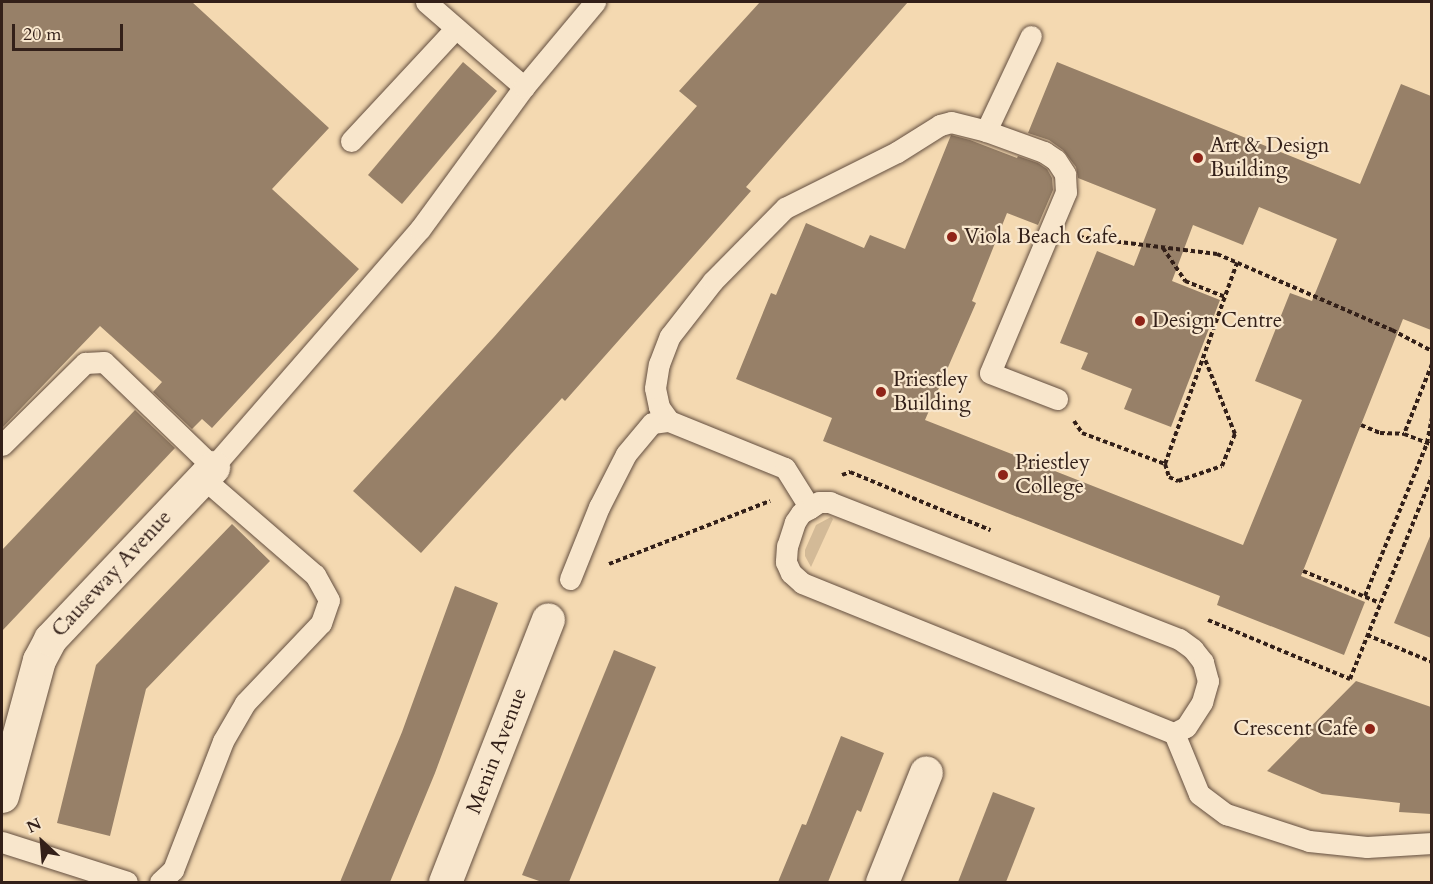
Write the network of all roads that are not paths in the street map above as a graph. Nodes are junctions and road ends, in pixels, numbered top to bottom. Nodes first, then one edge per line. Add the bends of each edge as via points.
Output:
1 (426, 2) edge
2 (586, 4) edge
3 (456, 28) junction
4 (1031, 36) dead end
5 (524, 87) junction
6 (986, 131) junction
7 (351, 141) dead end
8 (1057, 399) road end
9 (669, 421) junction
10 (2, 445) edge
11 (208, 472) junction
12 (810, 507) junction
13 (570, 579) dead end
14 (548, 619) dead end
15 (1174, 732) junction
16 (926, 771) dead end
17 (2, 796) edge
18 (2, 842) edge
19 (1431, 843) edge
20 (127, 882) edge
21 (160, 882) edge
22 (446, 882) edge
23 (882, 882) edge

1 - 3 lane
2 - 5 lane
3 - 5 lane
3 - 7 lane
4 - 6 lane
5 - 11 lane via 420,229
6 - 8 lane via 1044,152 1056,160 1067,182 990,373
6 - 9 lane via 951,122 940,125 897,152 784,208 713,281 670,336 659,364 656,388 659,407
9 - 12 lane via 785,468
9 - 13 lane via 652,423 627,454 599,507
10 - 11 lane via 85,363 104,362
11 - 17 street, Causeway Avenue via 50,639 39,660
11 - 21 lane via 315,575 329,600 321,623 245,703 228,731 173,870
12 - 15 lane via 795,522 787,546 786,562 802,583
12 - 15 lane via 830,502 1179,639 1193,648 1203,662 1208,681 1202,702 1186,727
14 - 22 street, Menin Avenue
15 - 19 lane via 1199,794 1226,814 1309,841 1367,847
16 - 23 street
18 - 20 lane

